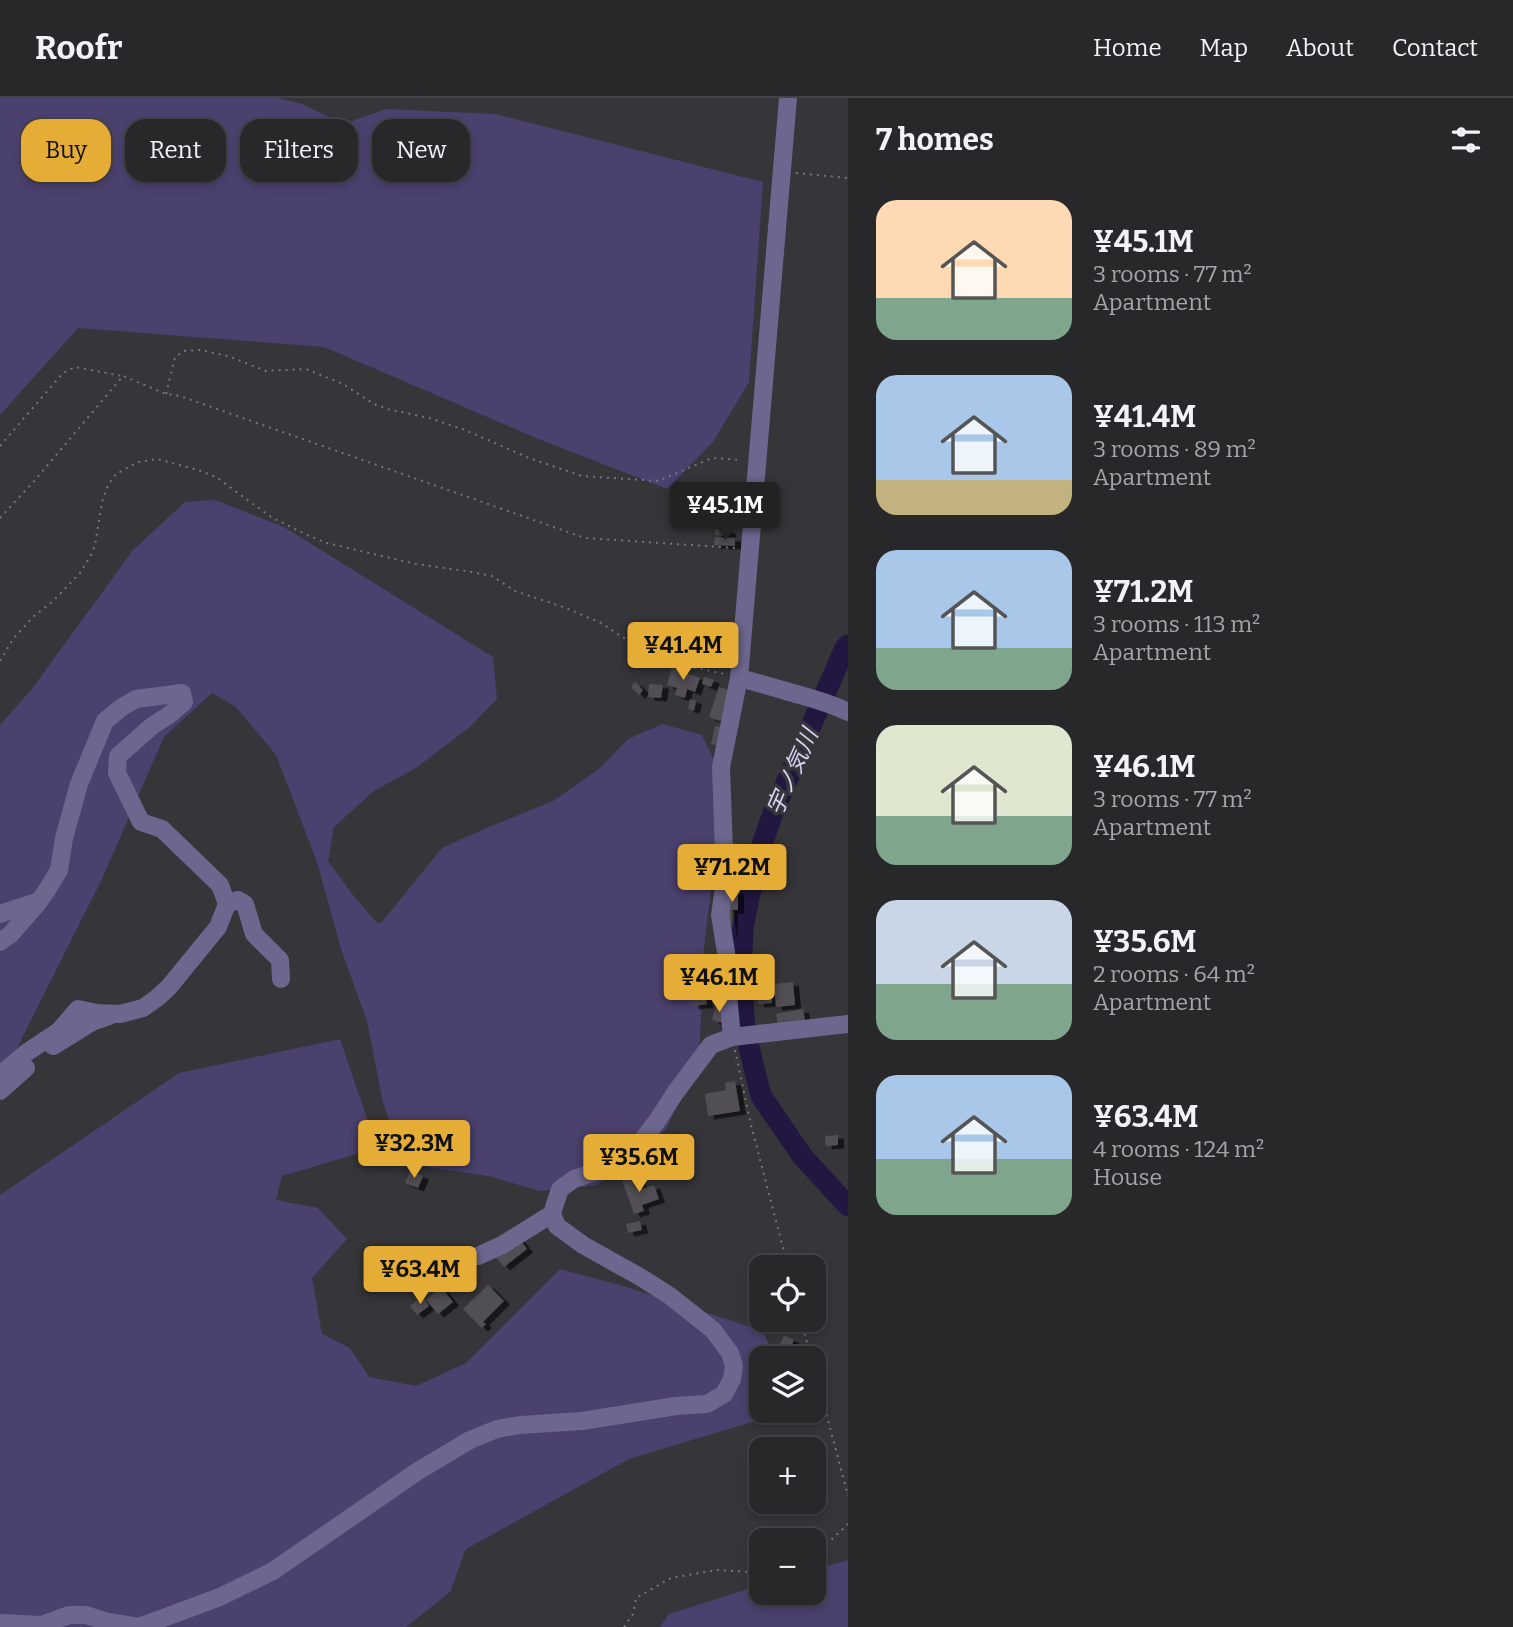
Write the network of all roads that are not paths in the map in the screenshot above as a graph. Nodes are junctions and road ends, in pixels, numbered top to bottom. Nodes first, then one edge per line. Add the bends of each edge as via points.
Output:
1 (788, 98) edge
2 (739, 678) junction
3 (848, 712) edge
4 (39, 901) junction
5 (227, 904) junction
6 (0, 914) edge
7 (0, 942) edge
8 (281, 979) dead end
9 (115, 1014) junction
10 (848, 1024) edge
11 (732, 1037) junction
12 (0, 1075) edge
13 (0, 1091) edge
14 (552, 1214) junction
15 (478, 1256) dead end
16 (0, 1623) edge

1 - 2 street
2 - 3 street
2 - 11 street via 721,767 725,880 720,915
4 - 5 street via 59,870 79,784 105,721 136,699 182,693 184,702 118,756 117,774 141,822 162,829 220,885
4 - 6 street
4 - 7 street
5 - 8 street via 238,900 245,904 254,934 280,960
5 - 9 street via 218,927 158,998 143,1008
9 - 12 street via 78,1009 59,1031
9 - 13 street via 63,1039
10 - 11 street
11 - 14 street via 711,1045 630,1156 560,1189
14 - 15 street
14 - 16 street via 566,1233 670,1296 713,1330 734,1366 724,1394 707,1404 497,1429 418,1471 273,1571 220,1597 139,1627 86,1615 69,1615 42,1625

